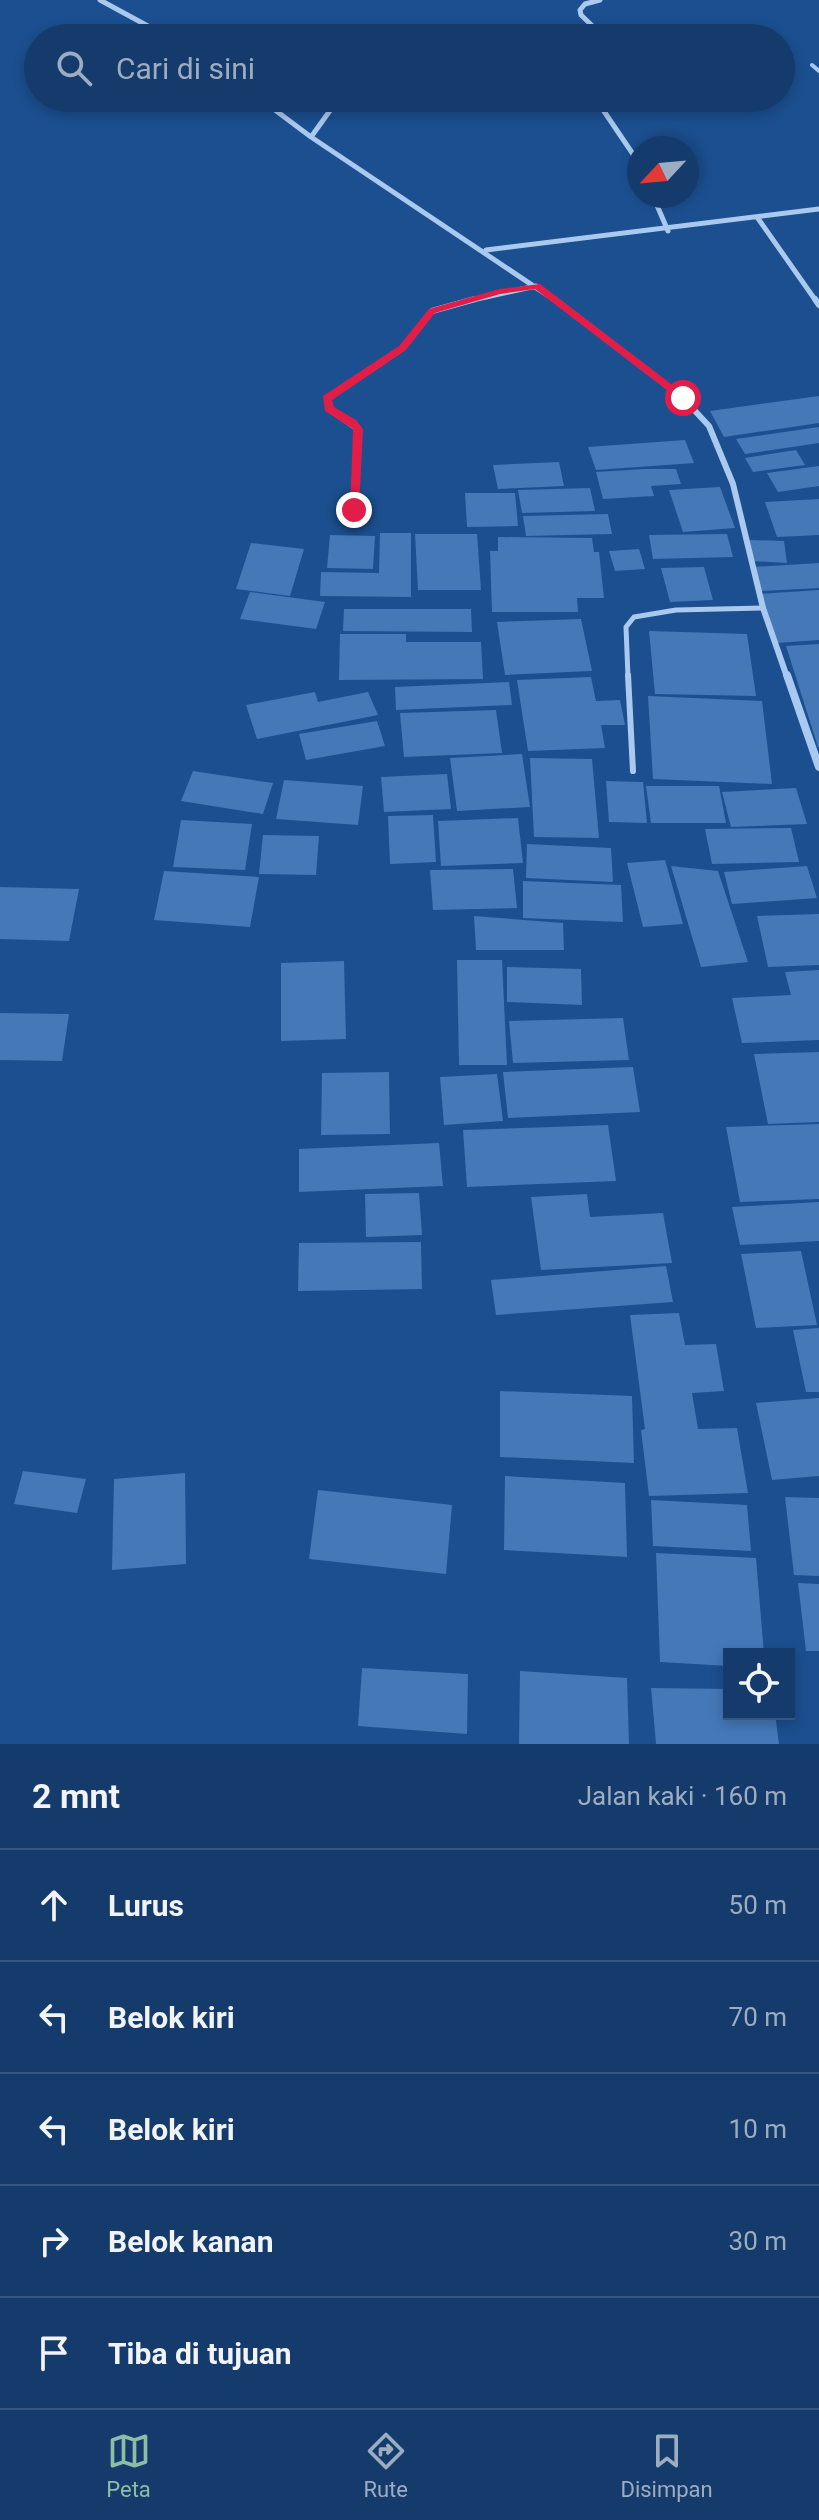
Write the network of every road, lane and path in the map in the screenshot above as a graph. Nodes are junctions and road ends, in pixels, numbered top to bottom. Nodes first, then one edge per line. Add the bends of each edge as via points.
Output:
1 (100, 0) edge
2 (600, 0) edge
3 (144, 24) edge
4 (590, 24) edge
5 (812, 65) dead end
6 (819, 71) edge
7 (278, 112) edge
8 (329, 112) edge
9 (604, 112) edge
10 (311, 137) junction
11 (627, 145) edge
12 (658, 208) edge
13 (819, 209) edge
14 (757, 217) junction
15 (668, 231) junction
16 (485, 250) junction
17 (537, 286) junction
18 (819, 305) edge
19 (354, 510) dead end
20 (763, 608) junction
21 (819, 767) edge
22 (633, 771) dead end

1 - 3 street
2 - 4 street via 580,10
5 - 6 lane
7 - 10 street
8 - 10 street
9 - 11 street
10 - 16 street
12 - 15 street
13 - 14 street
14 - 15 street
14 - 18 street
15 - 16 street
16 - 17 street
17 - 19 street via 432,311 403,348 327,399 329,409 358,429
17 - 20 street via 683,398 709,426 733,484
20 - 21 street
20 - 22 lane via 661,612 634,617 626,627

